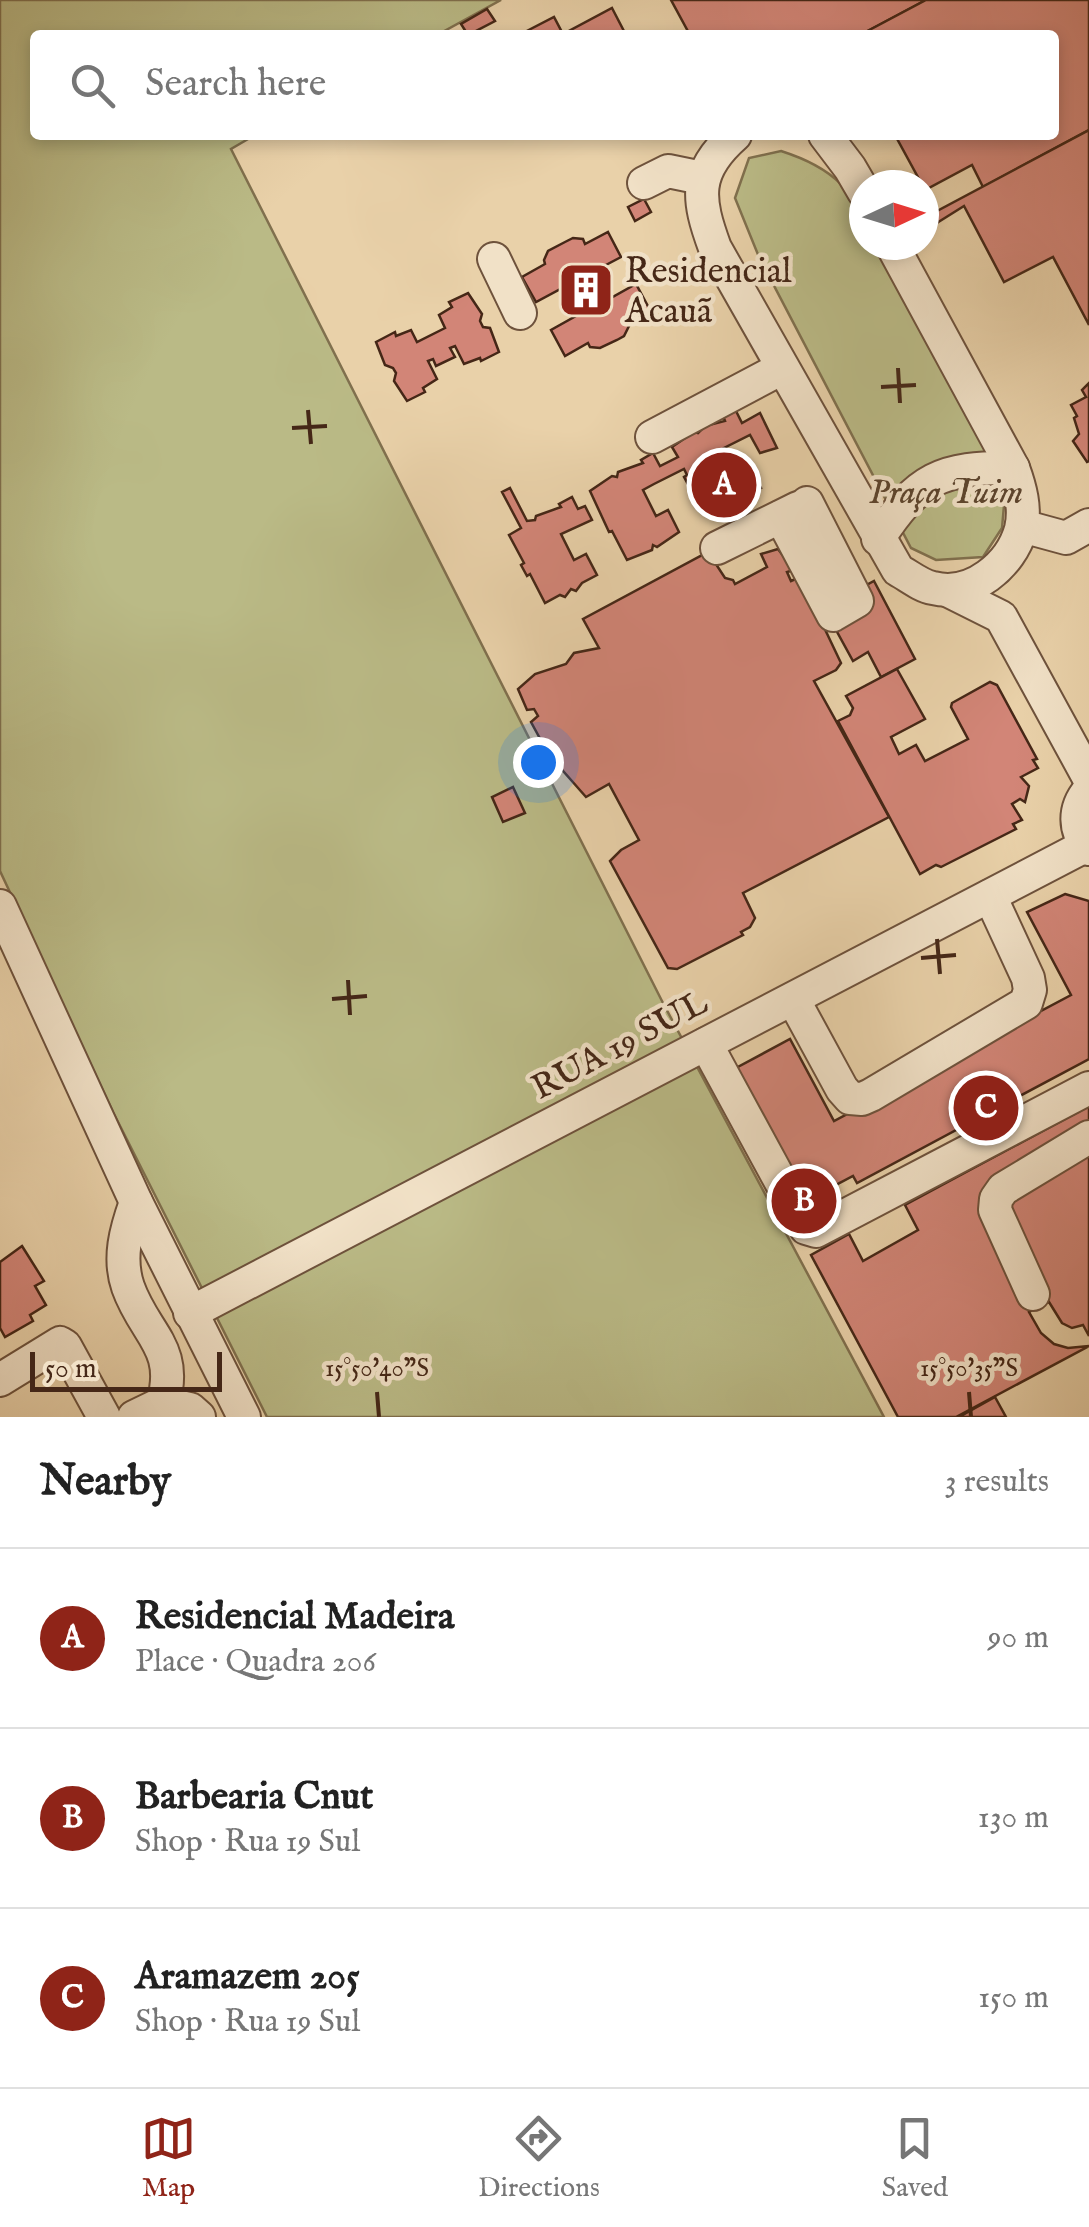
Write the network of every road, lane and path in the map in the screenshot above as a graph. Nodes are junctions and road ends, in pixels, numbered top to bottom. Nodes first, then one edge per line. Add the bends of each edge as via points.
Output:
1 (729, 140) edge
2 (830, 140) edge
3 (656, 167) dead end
4 (851, 170) edge
5 (702, 178) junction
6 (494, 259) dead end
7 (900, 260) edge
8 (520, 313) dead end
9 (782, 368) junction
10 (652, 436) dead end
11 (1013, 468) junction
12 (846, 482) junction
13 (1089, 525) edge
14 (878, 539) junction
15 (1016, 540) junction
16 (717, 548) dead end
17 (946, 590) junction
18 (1001, 616) junction
19 (1089, 778) edge
20 (1089, 790) edge
21 (1087, 847) edge
22 (990, 896) junction
23 (0, 906) edge
24 (792, 998) junction
25 (706, 1044) junction
26 (1089, 1088) edge
27 (1089, 1138) edge
28 (136, 1202) junction
29 (1033, 1294) dead end
30 (190, 1313) junction
31 (0, 1380) edge
32 (148, 1410) edge
33 (104, 1417) edge
34 (199, 1417) edge
35 (244, 1417) edge

1 - 5 street
2 - 4 street
3 - 5 street
5 - 9 street via 702,212 715,248
6 - 8 street
7 - 11 street
9 - 10 street
9 - 12 street
11 - 14 street via 943,474 898,508
11 - 15 street via 1022,491
12 - 14 street
12 - 16 street
13 - 15 street via 1066,538
14 - 17 street via 898,570
15 - 17 street via 983,581
15 - 18 street
17 - 18 street
18 - 19 street
20 - 21 street via 1076,820
21 - 22 street, RUA 19 SUL
22 - 24 street, RUA 19 SUL
22 - 24 street via 1028,978 1026,1003 871,1095 850,1098 842,1089
23 - 28 street
24 - 25 street, RUA 19 SUL
25 - 26 street via 806,1228 816,1232
25 - 30 street, RUA 19 SUL
27 - 29 street via 996,1199
28 - 30 street
28 - 32 street via 125,1232 128,1286 168,1364 168,1383
30 - 35 street
31 - 33 street via 60,1343
32 - 34 street via 183,1406

